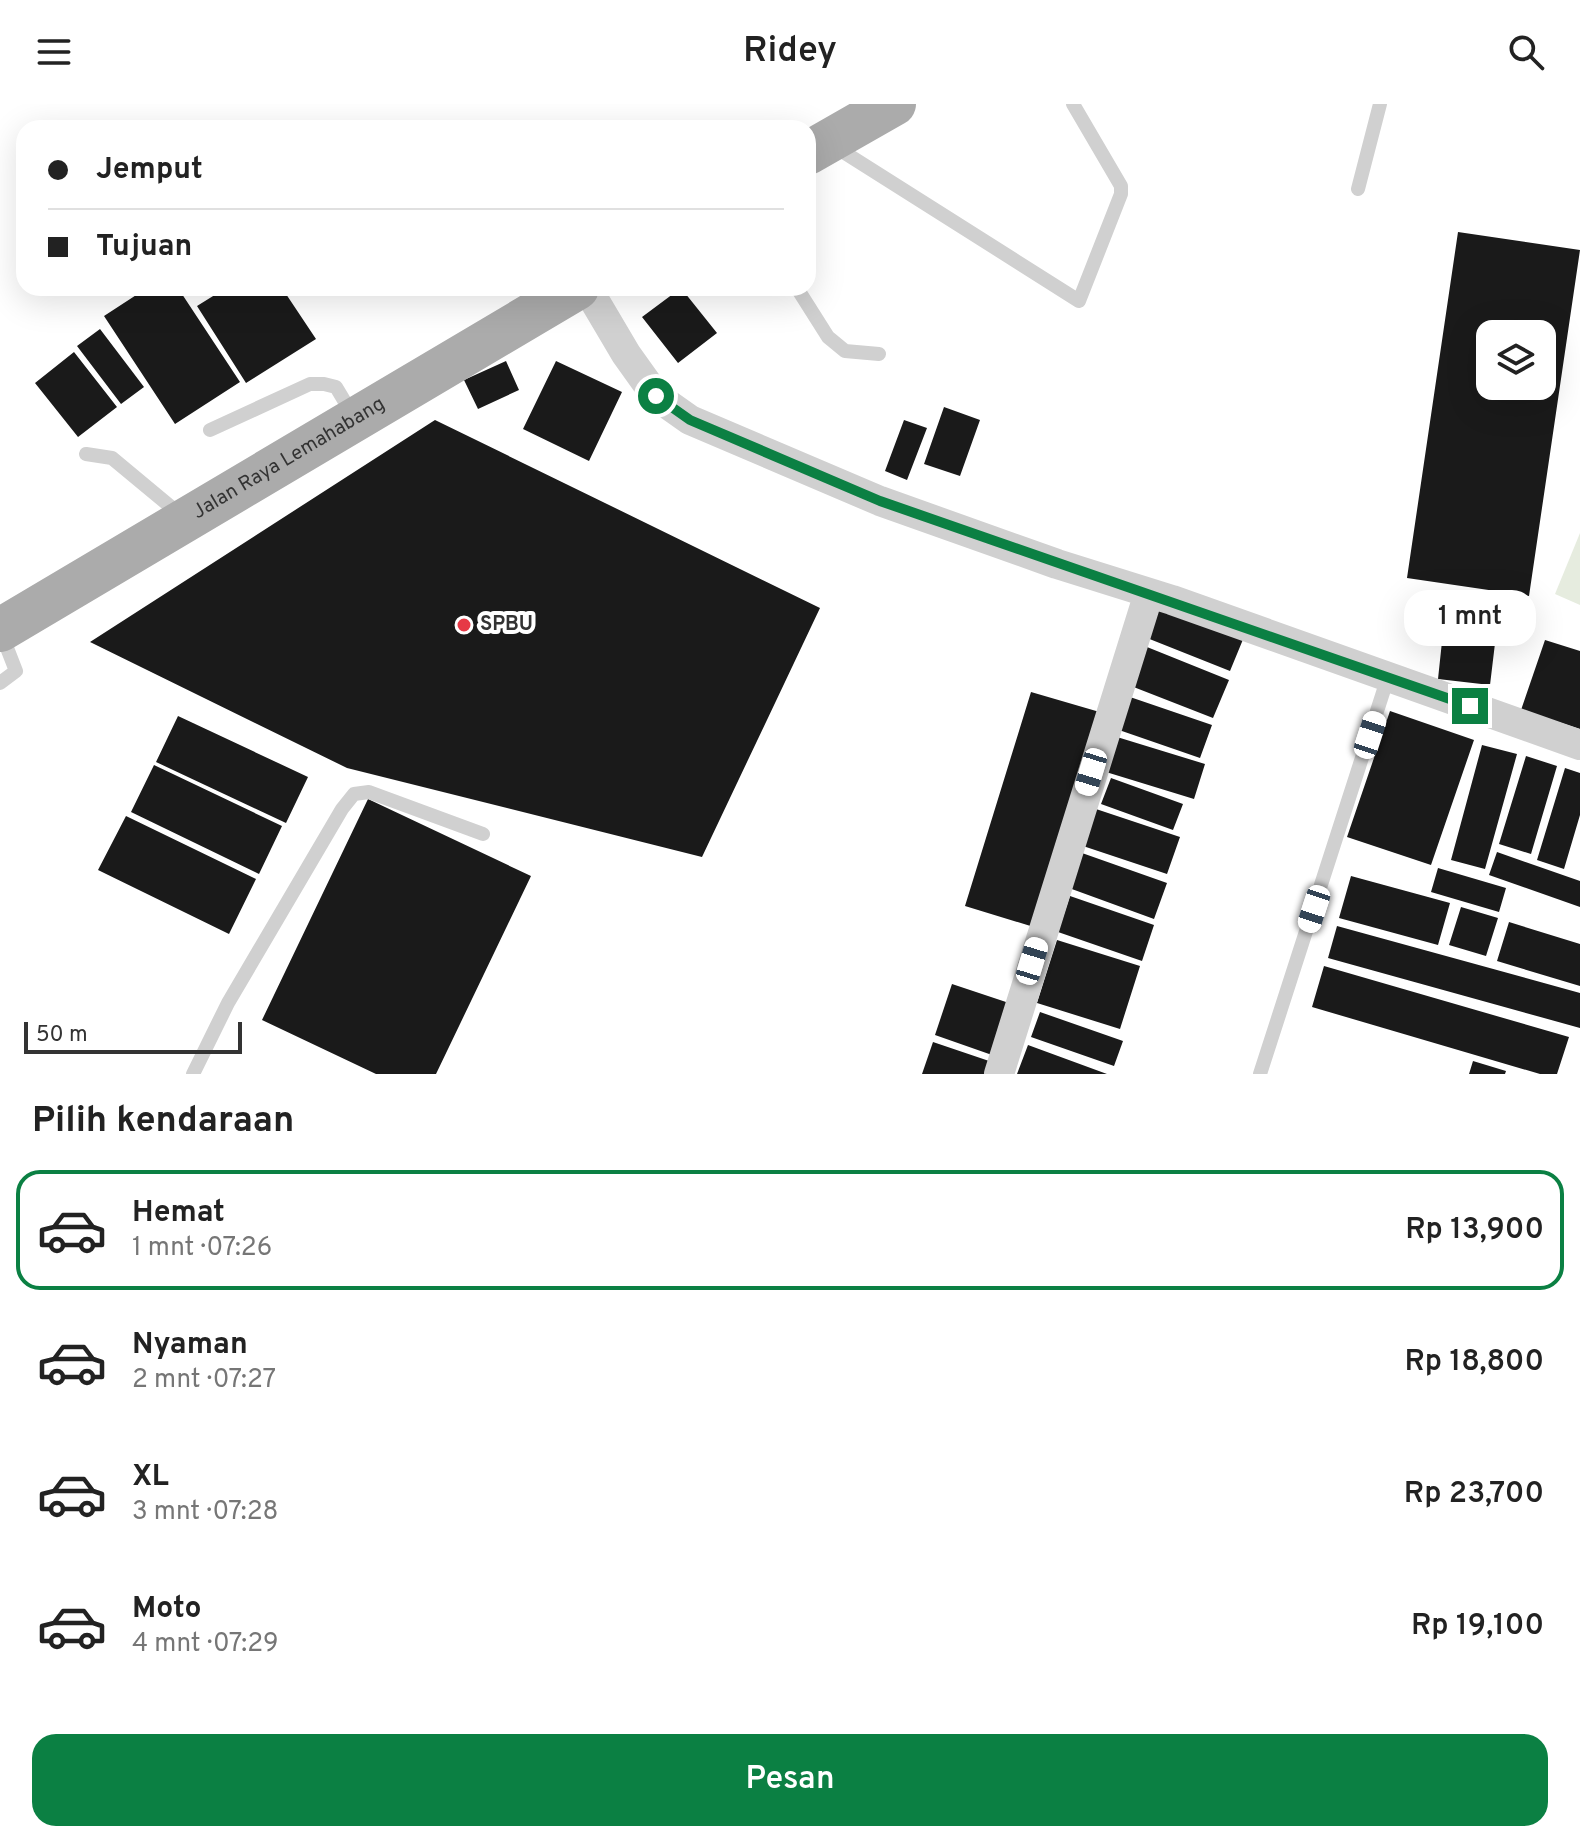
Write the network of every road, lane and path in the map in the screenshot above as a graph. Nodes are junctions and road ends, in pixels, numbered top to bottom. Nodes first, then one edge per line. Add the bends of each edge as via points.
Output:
1 (894, 104) edge
2 (1073, 104) edge
3 (1380, 104) edge
4 (818, 147) edge
5 (1358, 189) dead end
6 (564, 296) edge
7 (592, 296) edge
8 (802, 296) edge
9 (879, 354) dead end
10 (356, 419) junction
11 (210, 430) dead end
12 (86, 454) dead end
13 (186, 520) junction
14 (1149, 593) junction
15 (0, 630) edge
16 (1388, 677) junction
17 (0, 683) edge
18 (1580, 745) edge
19 (483, 834) dead end
20 (193, 1074) edge
21 (999, 1074) edge
22 (1260, 1074) edge

1 - 4 main road
2 - 4 lane via 1121,186 1079,301
3 - 5 lane
6 - 10 main road, Jalan Raya Lemahabang
7 - 14 street via 656,396 690,420 880,501
8 - 9 lane via 828,337 845,351
10 - 11 lane via 336,387 310,384
10 - 13 main road, Jalan Raya Lemahabang
12 - 13 lane via 112,458
13 - 15 main road, Jalan Raya Lemahabang
14 - 16 street
14 - 21 street
15 - 17 lane via 16,671
16 - 18 street
16 - 22 lane
19 - 20 lane via 369,792 354,794 228,1003

